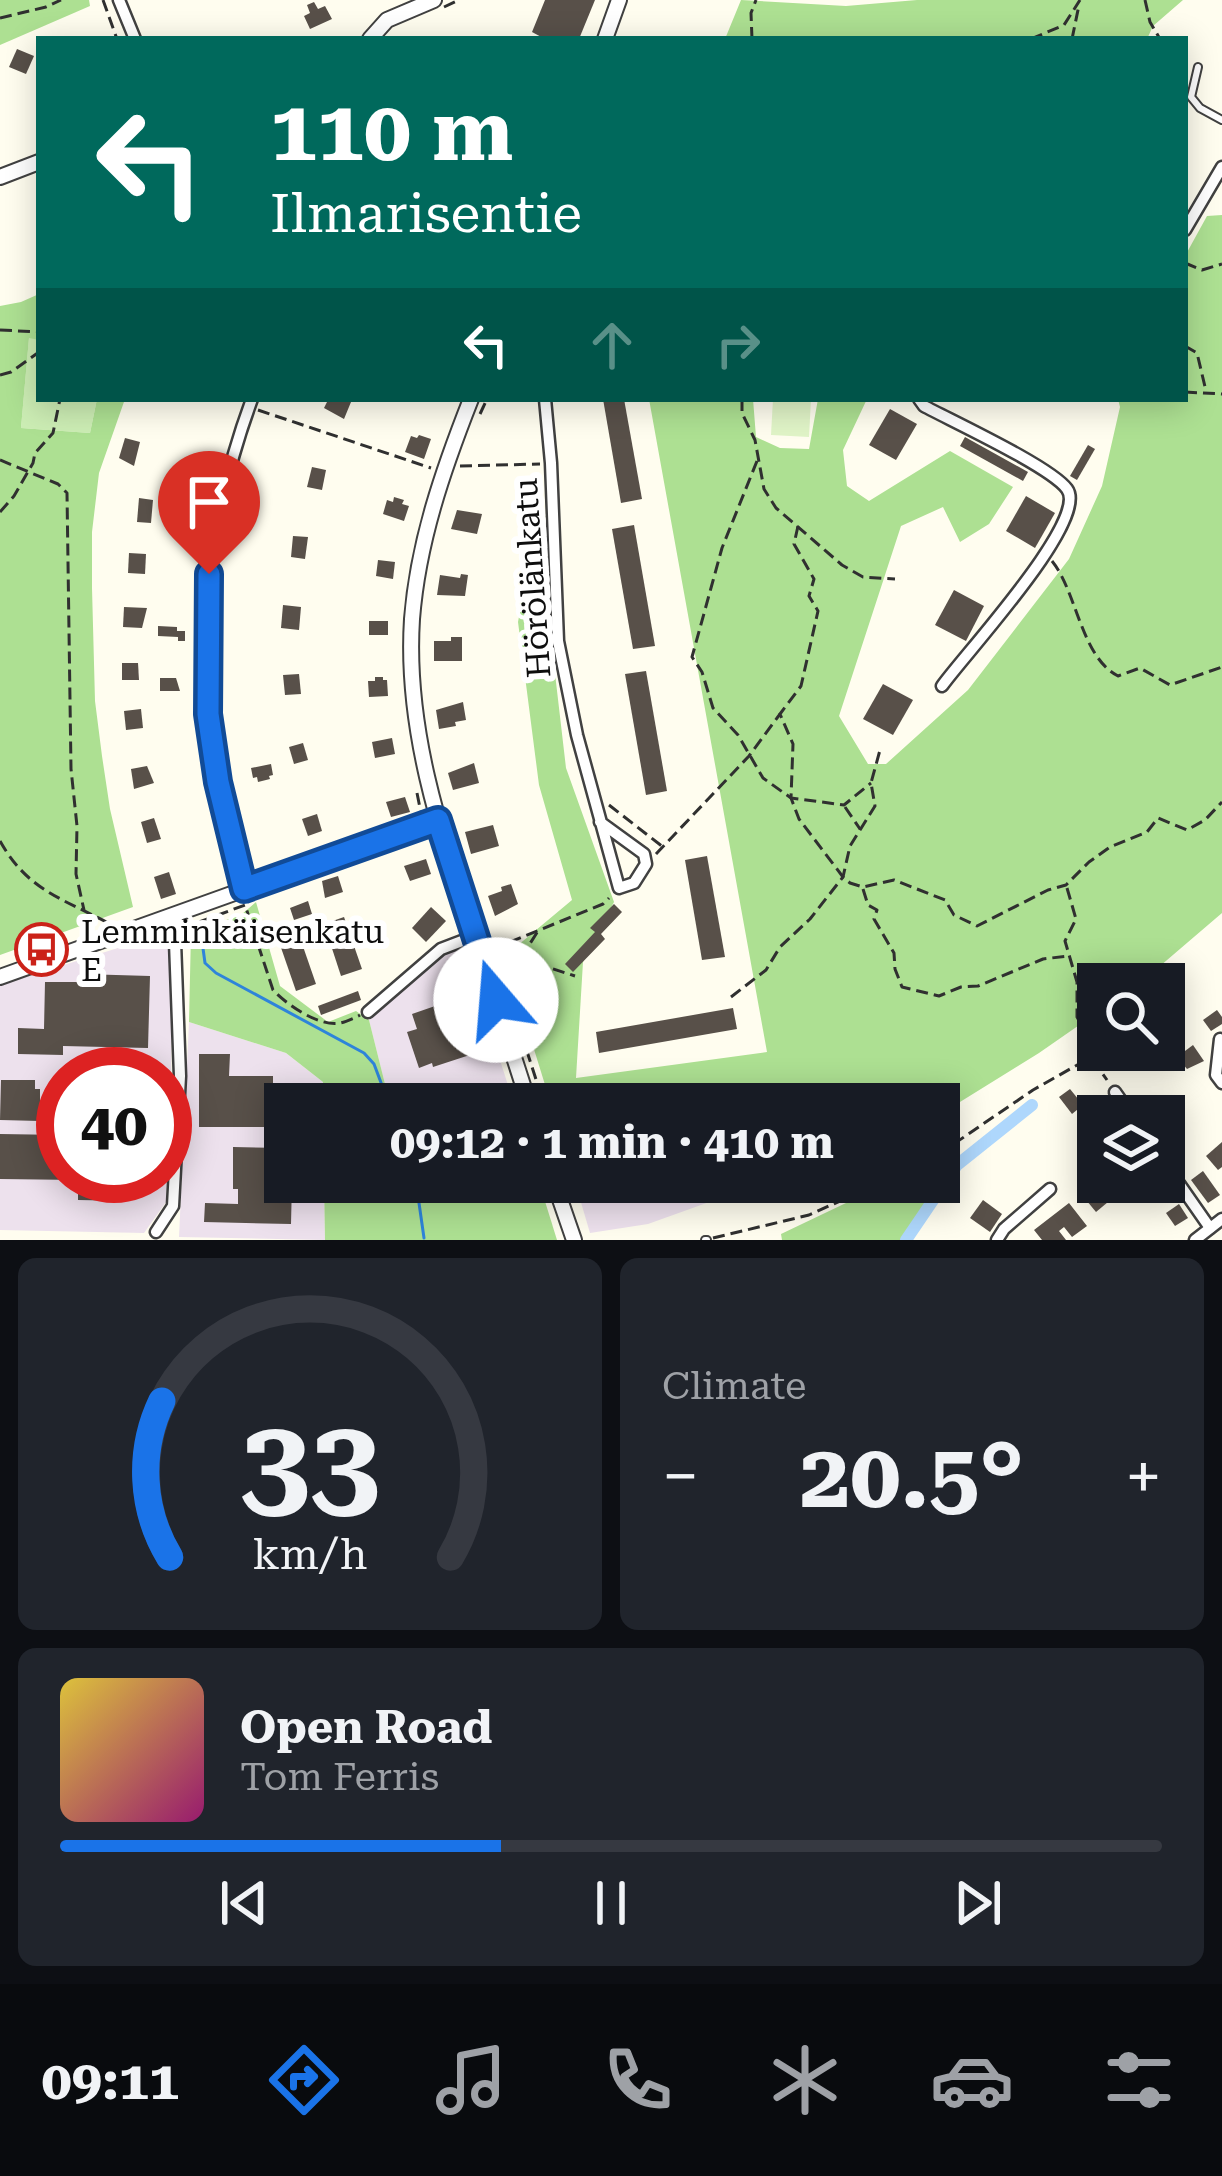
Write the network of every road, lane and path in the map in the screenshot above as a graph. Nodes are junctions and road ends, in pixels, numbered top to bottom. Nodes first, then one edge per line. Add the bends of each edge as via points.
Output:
1 (61, 0) edge
2 (103, 0) edge
3 (118, 0) edge
4 (434, 0) edge
5 (620, 0) edge
6 (756, 0) edge
7 (1145, 0) edge
8 (1080, 1) edge
9 (0, 18) edge
10 (116, 36) edge
11 (134, 36) edge
12 (372, 36) edge
13 (606, 36) edge
14 (752, 36) edge
15 (1038, 36) edge
16 (1073, 36) edge
17 (1158, 36) edge
18 (1198, 67) dead end
19 (1222, 120) edge
20 (36, 163) edge
21 (1222, 167) edge
22 (0, 177) edge
23 (1188, 225) edge
24 (1188, 264) edge
25 (1222, 264) edge
26 (0, 330) edge
27 (36, 333) edge
28 (1188, 348) edge
29 (36, 354) edge
30 (0, 375) edge
31 (1206, 391) junction
32 (1188, 392) edge
33 (1222, 394) edge
34 (59, 402) edge
35 (470, 402) edge
36 (486, 402) edge
37 (545, 402) edge
38 (742, 402) edge
39 (922, 402) edge
40 (250, 403) edge
41 (476, 421) dead end
42 (459, 455) dead end
43 (0, 460) edge
44 (757, 461) junction
45 (550, 463) junction
46 (433, 469) dead end
47 (27, 472) junction
48 (0, 512) edge
49 (797, 526) junction
50 (1045, 556) junction
51 (895, 579) dead end
52 (1222, 667) edge
53 (942, 686) dead end
54 (779, 714) junction
55 (880, 750) dead end
56 (749, 756) junction
57 (871, 782) junction
58 (791, 798) junction
59 (1222, 802) edge
60 (844, 806) junction
61 (428, 819) junction
62 (600, 821) junction
63 (611, 830) junction
64 (860, 830) junction
65 (0, 841) edge
66 (663, 847) junction
67 (646, 864) junction
68 (843, 877) junction
69 (1066, 885) junction
70 (863, 887) junction
71 (619, 888) junction
72 (244, 889) junction
73 (84, 910) junction
74 (175, 923) junction
75 (113, 926) dead end
76 (538, 931) junction
77 (475, 936) junction
78 (456, 943) junction
79 (503, 944) junction
80 (522, 956) junction
81 (1068, 956) junction
82 (495, 962) dead end
83 (575, 976) dead end
84 (0, 977) edge
85 (501, 977) dead end
86 (1077, 982) edge
87 (1077, 982) edge
88 (506, 993) junction
89 (731, 997) dead end
90 (368, 1012) joint
91 (1077, 1019) edge
92 (1220, 1039) edge
93 (503, 1052) dead end
94 (1077, 1065) edge
95 (1101, 1071) edge
96 (522, 1083) edge
97 (537, 1083) edge
98 (1222, 1083) edge
99 (1115, 1092) joint
100 (1117, 1095) edge
101 (960, 1140) edge
102 (1050, 1190) dead end
103 (1185, 1192) edge
104 (561, 1203) edge
105 (835, 1203) edge
106 (1222, 1220) edge
107 (1210, 1228) junction
108 (156, 1232) dead end
109 (574, 1240) edge
110 (706, 1240) edge
111 (997, 1240) edge
112 (1195, 1240) edge

1 - 9 path
2 - 10 path
3 - 11 street
4 - 12 street via 387,20
5 - 13 street
6 - 14 path
7 - 17 path
8 - 15 path via 1064,25
8 - 16 path
18 - 19 lane via 1191,97
20 - 22 street
21 - 23 street
24 - 25 path
26 - 27 path
28 - 31 path via 1197,353
29 - 30 path
31 - 32 path
31 - 33 path
34 - 47 path via 53,433
35 - 61 street via 429,519 412,617 412,695
36 - 41 path
37 - 45 street, Hörölänkatu
38 - 44 path
39 - 50 street via 1067,489 1072,500
40 - 46 path
40 - 72 street via 217,528 207,644 218,782
42 - 45 path via 455,466
43 - 47 path
44 - 49 path via 764,489
44 - 56 path via 692,657 713,708
45 - 62 street, Hörölänkatu via 558,641
47 - 48 path
47 - 73 path via 67,493 70,769
49 - 51 path via 842,566
49 - 54 path via 794,544 814,579 808,596 818,611 801,686
50 - 52 path via 1063,576 1108,671 1140,668 1170,685
50 - 53 street
54 - 56 path
54 - 58 path via 794,744
55 - 57 path
56 - 58 path
56 - 66 path
57 - 60 path
57 - 64 path via 875,806
58 - 60 path
58 - 68 path
59 - 69 path via 1187,830 1158,818
60 - 64 path
61 - 72 street
61 - 77 street
62 - 63 street
62 - 71 street, Hörölänkatu
63 - 66 path via 602,801
63 - 67 street
64 - 68 path
65 - 73 path via 39,888
66 - 67 path
67 - 71 street via 634,883
68 - 70 path
68 - 89 path via 766,970
69 - 70 path via 977,926 954,915 946,900 894,880
69 - 81 path via 1076,919 1065,941
70 - 81 path via 902,987 939,996
71 - 76 path via 603,904
72 - 74 street
73 - 75 path
74 - 84 street
74 - 90 path via 245,905 282,1000 332,1024
74 - 108 street via 180,1076 173,1206
76 - 79 path
76 - 80 path
77 - 78 street
77 - 96 street
78 - 90 street
78 - 93 path
79 - 80 path
79 - 82 path via 491,950
80 - 83 path
80 - 88 path
81 - 87 path
85 - 88 path
86 - 91 path
88 - 97 path
92 - 98 street
94 - 101 path
95 - 99 path
99 - 100 street
102 - 111 street
103 - 107 street
104 - 109 street
105 - 110 path
106 - 107 street
107 - 112 street

